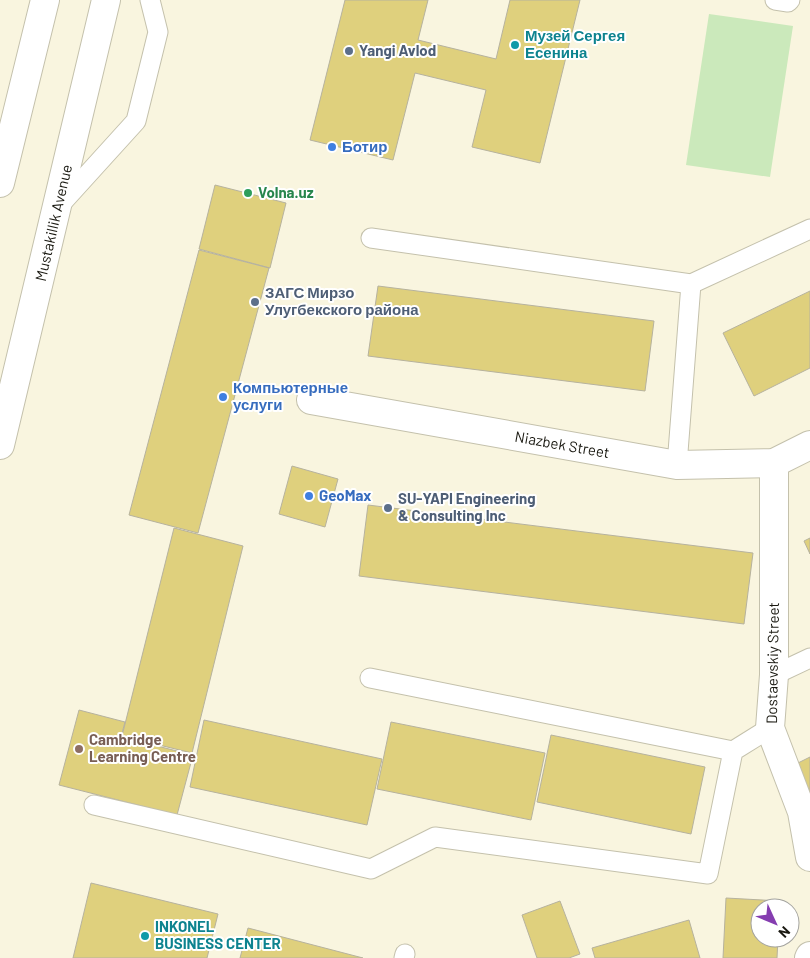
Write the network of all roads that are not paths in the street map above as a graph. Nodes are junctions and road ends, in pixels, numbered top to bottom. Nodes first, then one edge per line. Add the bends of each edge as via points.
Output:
1 (45, 0) edge
2 (106, 0) edge
3 (150, 0) edge
4 (775, 0) edge
5 (790, 0) edge
6 (0, 183) edge
7 (58, 208) junction
8 (810, 229) edge
9 (372, 238) dead end
10 (691, 284) junction
11 (311, 400) dead end
12 (0, 445) edge
13 (810, 445) edge
14 (774, 463) junction
15 (677, 465) junction
16 (810, 658) edge
17 (774, 675) junction
18 (370, 678) dead end
19 (770, 728) junction
20 (734, 751) junction
21 (94, 805) dead end
22 (810, 856) edge

1 - 6 street
2 - 7 street, Mustakillik Avenue
3 - 7 lane via 158,32 136,122
4 - 5 lane
7 - 12 street, Mustakillik Avenue
8 - 10 lane
9 - 10 lane
10 - 15 lane
11 - 15 street, Niazbek Street
13 - 14 street, Niazbek Street
14 - 15 street, Niazbek Street
14 - 17 street, Dostaevskiy Street
16 - 17 lane
17 - 19 street, Dostaevskiy Street
18 - 20 lane
19 - 20 lane
19 - 22 street, Dostaevskiy Street via 802,812
20 - 21 lane via 708,874 435,837 371,869

